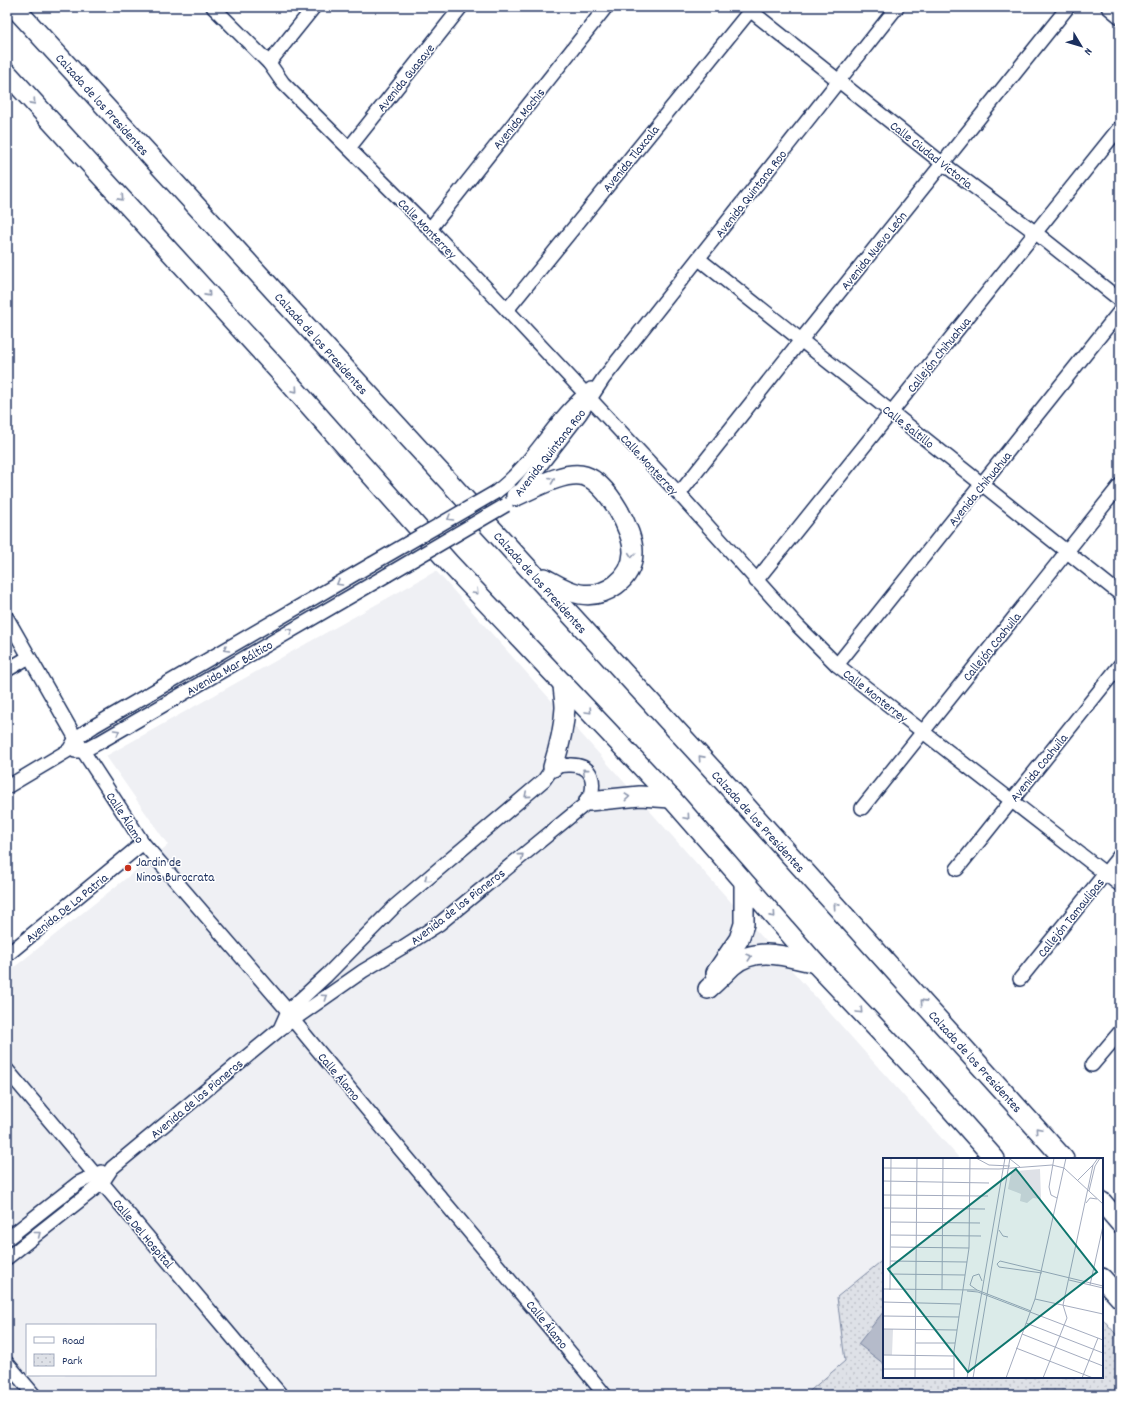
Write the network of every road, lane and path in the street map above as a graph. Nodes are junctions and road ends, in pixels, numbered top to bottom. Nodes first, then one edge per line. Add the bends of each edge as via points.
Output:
1 (14, 7) edge
2 (213, 7) edge
3 (314, 7) edge
4 (461, 7) edge
5 (606, 7) edge
6 (898, 7) edge
7 (1068, 7) edge
8 (1108, 7) edge
9 (749, 8) edge
10 (1120, 17) edge
11 (269, 63) junction
12 (7, 73) edge
13 (838, 81) junction
14 (1120, 127) edge
15 (349, 148) junction
16 (942, 163) junction
17 (430, 229) junction
18 (1036, 233) junction
19 (699, 259) junction
20 (1120, 300) edge
21 (507, 310) junction
22 (1120, 311) edge
23 (801, 340) junction
24 (587, 397) junction
25 (892, 412) junction
26 (982, 484) junction
27 (1120, 485) edge
28 (679, 494) junction
29 (511, 500) junction
30 (1067, 552) junction
31 (372, 564) joint
32 (530, 570) junction
33 (756, 581) junction
34 (1120, 594) edge
35 (7, 618) edge
36 (29, 656) junction
37 (838, 665) junction
38 (1120, 665) edge
39 (7, 670) edge
40 (563, 683) junction
41 (924, 731) junction
42 (76, 738) junction
43 (69, 750) junction
44 (83, 751) junction
45 (553, 767) junction
46 (7, 787) edge
47 (671, 798) junction
48 (588, 801) junction
49 (1012, 801) junction
50 (862, 808) dead end
51 (143, 844) junction
52 (1120, 854) edge
53 (957, 869) dead end
54 (1105, 873) junction
55 (744, 883) junction
56 (1120, 885) edge
57 (348, 954) junction
58 (7, 955) edge
59 (815, 962) junction
60 (363, 971) junction
61 (1020, 979) dead end
62 (290, 1015) junction
63 (1120, 1032) edge
64 (1092, 1065) dead end
65 (7, 1070) edge
66 (994, 1158) edge
67 (1063, 1158) edge
68 (98, 1179) junction
69 (1103, 1203) edge
70 (1120, 1223) edge
71 (7, 1239) edge
72 (7, 1258) edge
73 (1103, 1279) edge
74 (1120, 1298) edge
75 (7, 1363) edge
76 (34, 1395) edge
77 (281, 1395) edge
78 (605, 1395) edge

1 - 32 highway, Calzada de los Presidentes
2 - 11 street, Calle Monterrey
3 - 11 street
4 - 15 street, Avenida Guasave
5 - 17 street, Avenida Mochis
6 - 13 street, Avenida Quintana Roo
7 - 16 street, Avenida Nuevo León
8 - 10 street
9 - 13 street, Calle Ciudad Victoria
9 - 21 street, Avenida Tlaxcala
11 - 15 street, Calle Monterrey via 283,83
12 -> 40 highway via 450,564
13 - 16 street, Calle Ciudad Victoria
13 - 19 street, Avenida Quintana Roo
14 - 18 street, Callejón Chihuahua
15 - 17 street, Calle Monterrey
16 - 18 street, Calle Ciudad Victoria
16 - 23 street, Avenida Nuevo León
17 - 21 street, Calle Monterrey
18 - 20 street, Calle Ciudad Victoria
18 - 25 street, Callejón Chihuahua
19 - 23 street, Calle Saltillo
19 - 24 street, Avenida Quintana Roo
21 - 24 street, Calle Monterrey
22 - 26 street, Avenida Chihuahua
23 - 25 street, Calle Saltillo
23 - 28 street, Avenida Nuevo León
24 - 28 street, Calle Monterrey
24 - 29 street, Avenida Quintana Roo
24 -> 31 street, Avenida Quintana Roo, bridge via 496,492
25 - 26 street, Calle Saltillo
25 - 33 street, Callejón Chihuahua
26 - 30 street, Calle Saltillo
26 - 37 street, Avenida Chihuahua
27 - 30 street, Callejón Coahuila
28 - 33 street, Calle Monterrey
29 -> 32 highway via 559,478 585,476 596,482 611,498 624,519 631,541 633,553 623,579 610,589 597,594 580,594 564,589
44 -> 29 street, Avenida Mar Báltico, bridge
30 - 34 street, Calle Saltillo
30 - 41 street, Callejón Coahuila
31 -> 42 street, Avenida Mar Báltico
67 -> 32 highway, Calzada de los Presidentes
33 - 37 street, Calle Monterrey
35 - 36 street, Calle Álamo
36 - 39 street
36 - 42 street, Calle Álamo
37 - 41 street, Calle Monterrey
38 - 49 street, Avenida Coahuila
40 - 45 highway via 563,725
40 -> 47 highway
41 - 49 street, Calle Monterrey
41 - 50 street, Callejón Coahuila
42 - 43 street, Avenida Mar Báltico
42 - 44 street, Calle Álamo
43 - 44 street
43 - 46 street, Avenida Mar Báltico
44 - 51 street, Calle Álamo
48 -> 45 street via 594,784 586,769 570,765
45 -> 57 street, Avenida de los Pioneros via 544,780 395,906
48 -> 47 highway via 640,796
47 -> 55 highway
60 -> 48 street, Avenida de los Pioneros via 439,924
49 - 53 street, Avenida Coahuila
49 - 54 street, Calle Monterrey
51 - 58 street, Avenida De La Patria
51 - 62 street, Calle Álamo
52 - 54 street, Callejón Tamaulipas
54 - 56 street, Calle Monterrey
54 - 61 street, Callejón Tamaulipas
55 -> 59 highway
55 -> 59 highway via 744,924 739,939 708,989 733,965 746,957 773,953
57 - 60 street via 353,966
57 - 62 street, Avenida de los Pioneros
59 -> 66 highway
62 -> 60 street, Avenida de los Pioneros
62 - 68 street, Avenida de los Pioneros via 280,1029
62 - 78 street, Calle Álamo
63 - 64 street
65 - 68 street, Calle Del Hospital
68 - 71 street, Avenida de los Pioneros via 78,1184
72 -> 68 street, Avenida de los Pioneros
68 - 77 street, Calle Del Hospital
69 - 70 highway
73 - 74 highway
75 - 76 street

